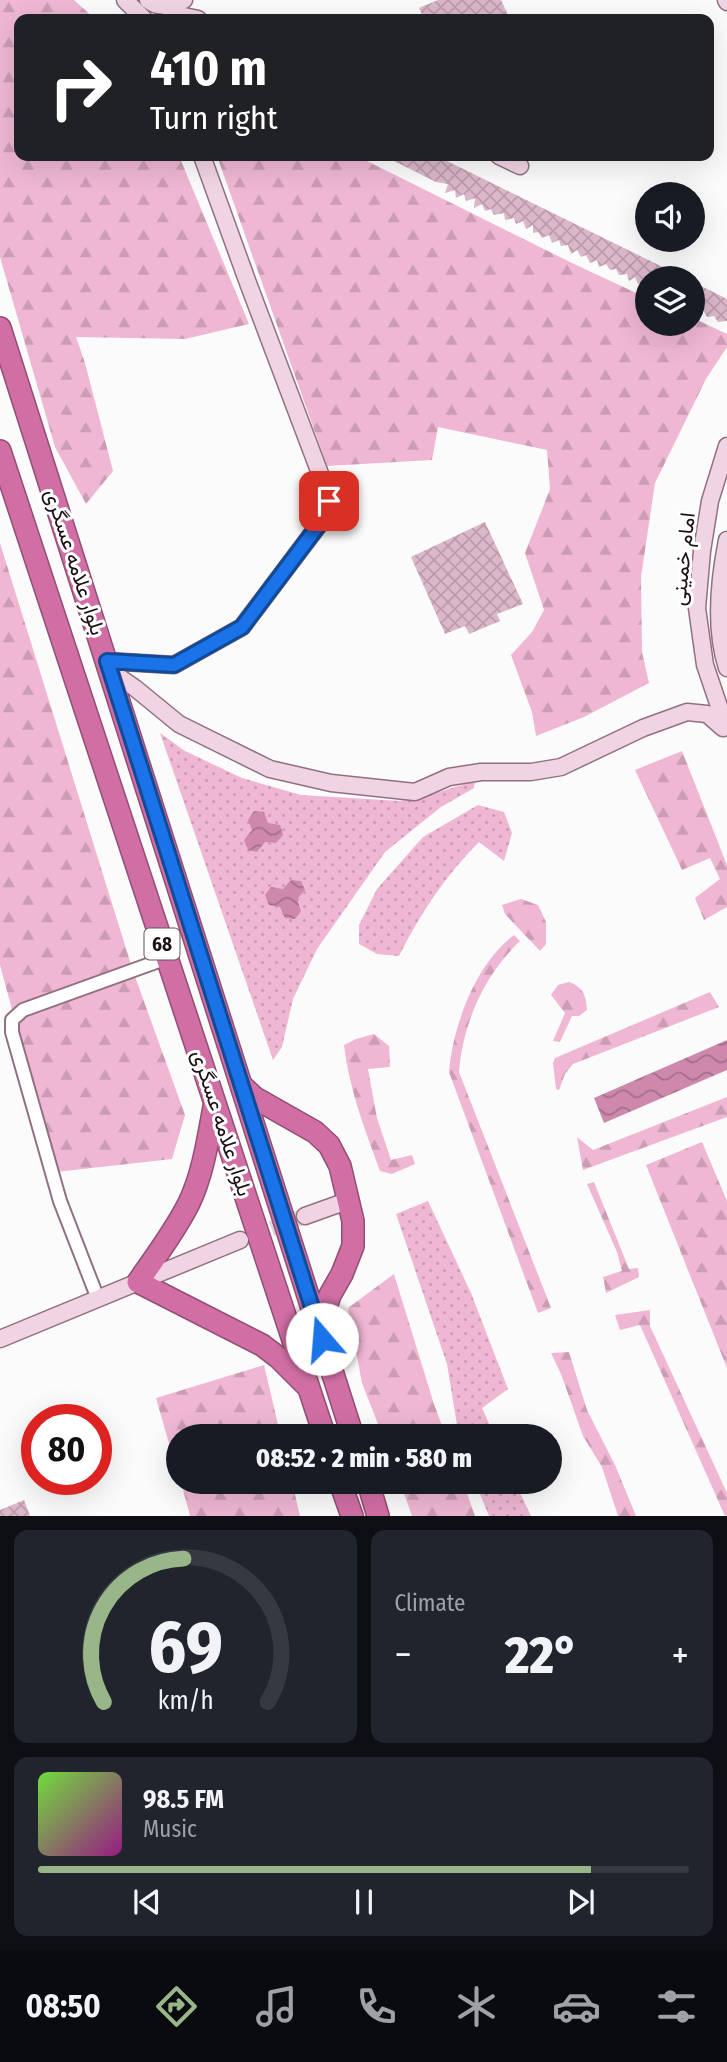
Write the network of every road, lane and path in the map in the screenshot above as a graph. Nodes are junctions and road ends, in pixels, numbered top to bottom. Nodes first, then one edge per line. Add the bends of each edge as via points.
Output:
1 (125, 0) edge
2 (148, 0) edge
3 (184, 0) edge
4 (139, 14) edge
5 (204, 161) edge
6 (510, 161) edge
7 (520, 166) dead end
8 (0, 328) edge
9 (727, 446) edge
10 (0, 451) edge
11 (58, 510) junction
12 (23, 520) junction
13 (727, 540) edge
14 (108, 666) junction
15 (727, 668) edge
16 (725, 723) edge
17 (167, 958) junction
18 (242, 1086) junction
19 (215, 1102) junction
20 (347, 1201) junction
21 (304, 1216) tunnel mouth
22 (240, 1240) tunnel mouth
23 (138, 1282) junction
24 (98, 1298) junction
25 (0, 1339) edge
26 (322, 1339) junction
27 (309, 1388) junction
28 (321, 1424) edge
29 (349, 1424) edge
30 (344, 1494) edge
31 (372, 1494) edge
32 (349, 1512) edge
33 (378, 1516) edge

1 - 4 street
2 - 3 street via 167,6
5 - 14 street via 327,492 327,514 242,627 174,665
6 - 7 street
8 - 11 highway, بلوار علامه عسگری / 68
9 - 16 street, امام خمینی via 710,501 697,608 705,665
10 - 12 highway, بلوار علامه عسگری / 68
11 - 12 highway via 55,518 39,527
11 - 14 highway, بلوار علامه عسگری / 68
12 - 17 highway, بلوار علامه عسگری / 68
13 - 15 street, امام خمینی via 720,612
14 - 16 street via 179,724 270,769 331,783 415,792 449,777 561,766 687,712
14 - 18 highway, بلوار علامه عسگری / 68
17 - 19 highway, بلوار علامه عسگری / 68
17 - 24 street via 23,1010 12,1020 60,1201
18 - 20 highway via 329,1145 340,1166
18 - 26 highway, بلوار علامه عسگری / 68
19 - 23 highway via 190,1201
19 - 27 highway, بلوار علامه عسگری / 68
20 - 21 street
20 - 26 highway via 353,1246 330,1295
22 - 23 street
23 - 24 street
23 - 27 highway via 262,1345
24 - 25 street
26 - 29 highway, بلوار علامه عسگری / 68
27 - 28 highway, بلوار علامه عسگری / 68
30 - 32 highway
31 - 33 highway

